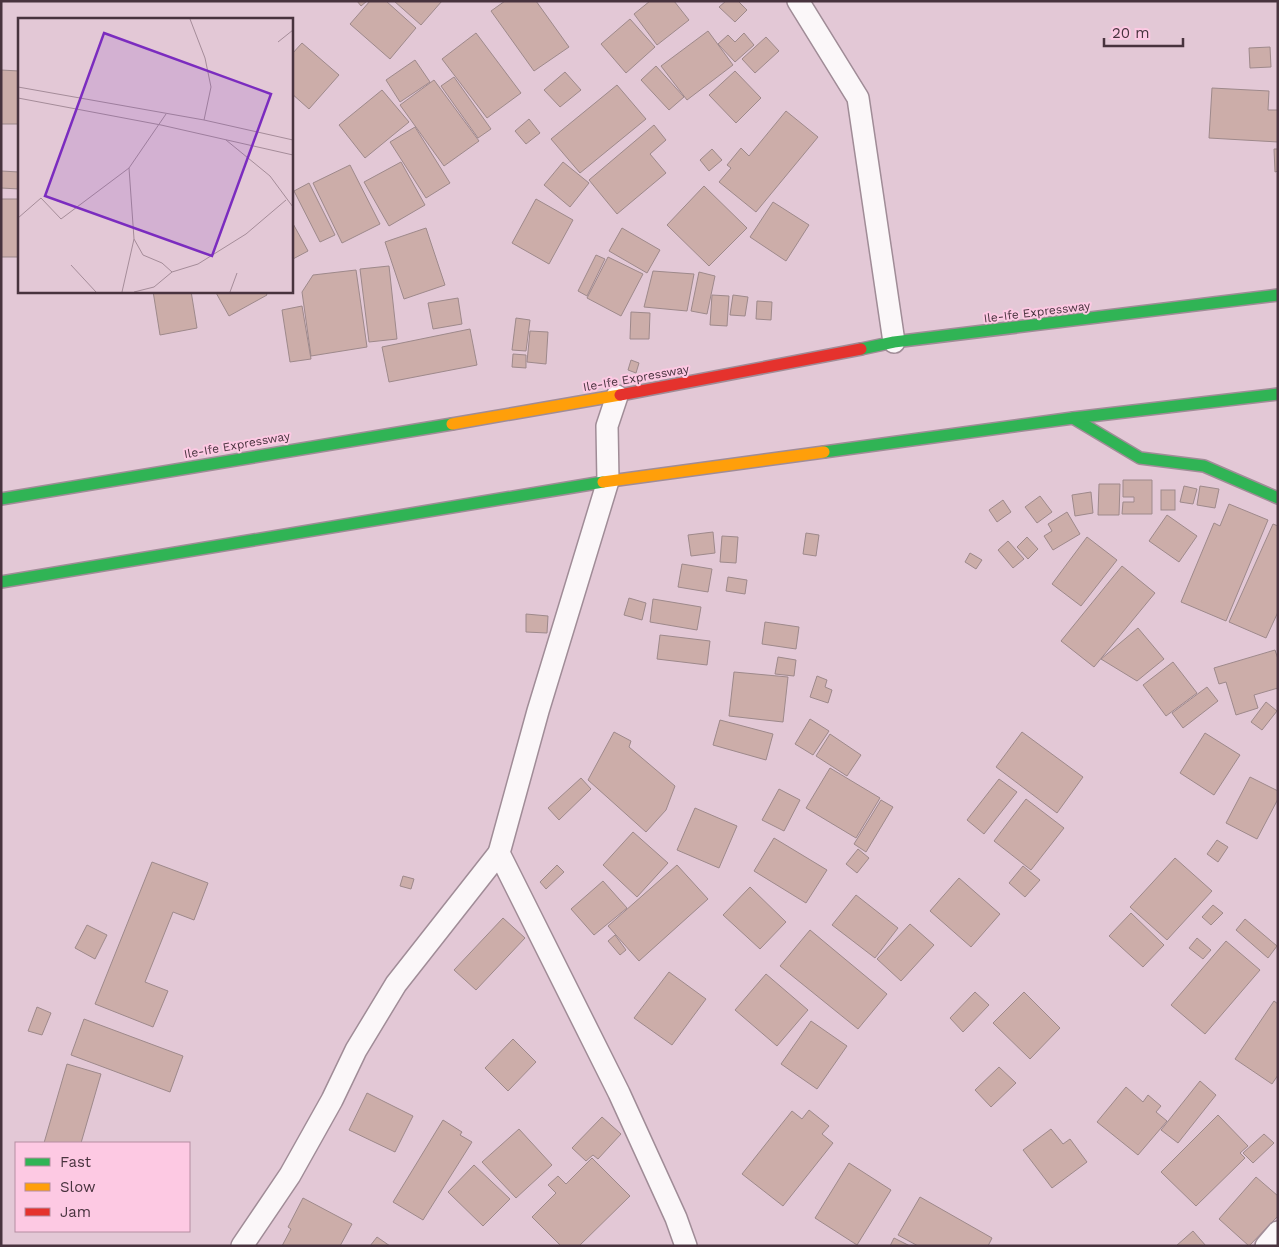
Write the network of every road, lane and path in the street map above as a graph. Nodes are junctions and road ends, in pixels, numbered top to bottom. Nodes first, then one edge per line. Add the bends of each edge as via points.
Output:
1 (798, 1) edge
2 (1278, 295) edge
3 (894, 342) junction
4 (1278, 394) edge
5 (617, 396) junction
6 (1073, 418) junction
7 (608, 481) junction
8 (1278, 498) edge
9 (1, 499) edge
10 (1, 582) edge
11 (499, 853) junction
12 (1278, 1232) edge
13 (242, 1246) edge
14 (686, 1246) edge
15 (1266, 1246) edge

1 - 3 street via 858,98
2 - 3 main road, Ile-Ife Expressway
3 - 5 main road, Ile-Ife Expressway
4 - 6 main road
5 - 7 street via 608,426
5 - 9 main road, Ile-Ife Expressway
6 - 7 main road
6 - 8 main road via 1140,458 1204,466
7 - 10 main road
7 - 11 street via 538,711
11 - 13 street via 396,984 356,1050 290,1175
11 - 14 street via 619,1093
12 - 15 street

